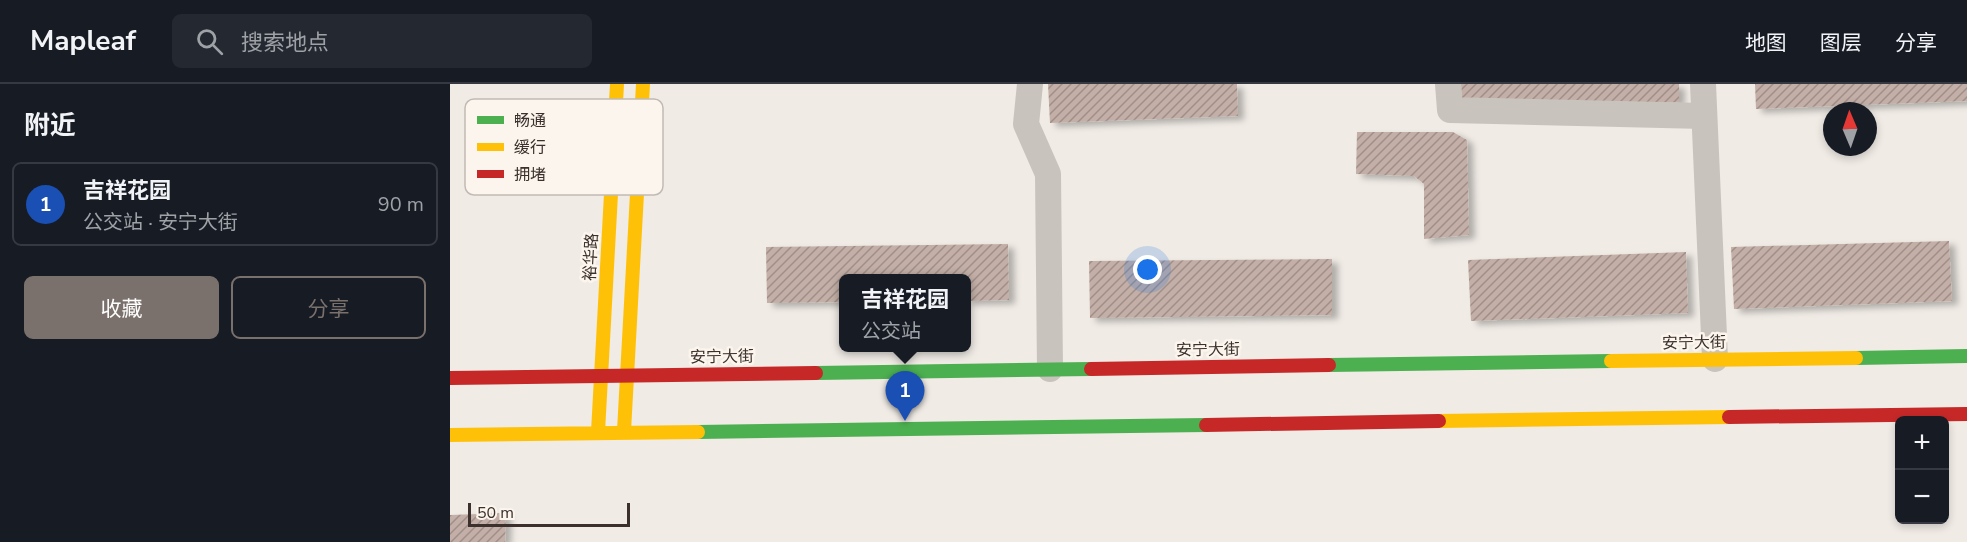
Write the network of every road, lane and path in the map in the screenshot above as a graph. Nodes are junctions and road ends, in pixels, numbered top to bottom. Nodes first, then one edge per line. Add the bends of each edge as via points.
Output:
1 (617, 84) edge
2 (643, 84) edge
3 (1030, 84) edge
4 (1448, 84) edge
5 (1703, 84) edge
6 (616, 99) edge
7 (642, 99) edge
8 (1704, 116) junction
9 (611, 195) edge
10 (637, 195) edge
11 (1967, 356) edge
12 (1715, 359) junction
13 (1050, 369) junction
14 (627, 374) junction
15 (601, 375) junction
16 (450, 378) edge
17 (1967, 414) edge
18 (624, 431) junction
19 (598, 432) junction
20 (450, 435) edge

1 - 6 main road, 裕华路
2 - 7 main road
3 - 13 street via 1026,124 1048,174
4 - 8 street via 1450,110
5 - 8 street
8 - 12 street
9 - 15 main road, 裕华路
10 - 14 main road
11 - 12 main road, 安宁大街
12 - 13 main road, 安宁大街
13 - 14 main road, 安宁大街
14 - 15 main road, 安宁大街
14 - 18 main road
15 - 16 main road, 安宁大街
15 - 19 main road, 裕华路
17 - 18 main road
18 - 19 main road
19 - 20 main road

